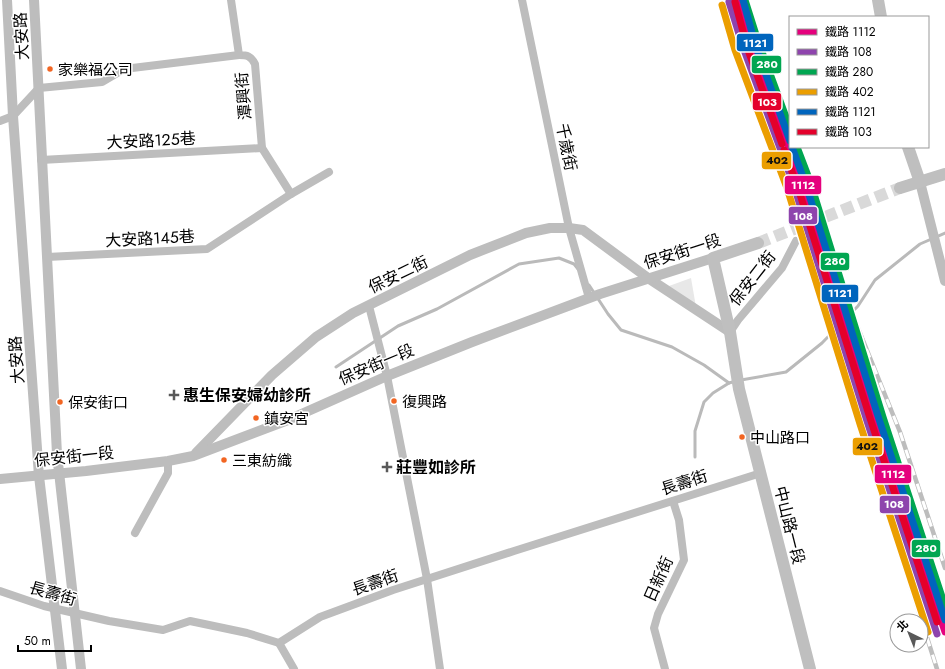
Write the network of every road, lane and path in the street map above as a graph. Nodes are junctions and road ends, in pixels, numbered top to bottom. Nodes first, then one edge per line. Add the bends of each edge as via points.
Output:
1 (7, 0) edge
2 (34, 0) edge
3 (231, 0) edge
4 (522, 0) edge
5 (878, 0) edge
6 (881, 16) edge
7 (239, 55) junction
8 (39, 88) junction
9 (13, 116) junction
10 (0, 121) edge
11 (262, 148) junction
12 (908, 148) edge
13 (41, 160) junction
14 (329, 172) dead end
15 (945, 174) edge
16 (920, 182) junction
17 (900, 188) tunnel mouth
18 (291, 194) junction
19 (569, 228) junction
20 (796, 241) dead end
21 (758, 243) tunnel mouth
22 (47, 257) junction
23 (713, 258) junction
24 (648, 278) junction
25 (945, 281) edge
26 (594, 296) junction
27 (368, 306) junction
28 (730, 332) junction
29 (387, 376) junction
30 (193, 456) junction
31 (168, 461) junction
32 (760, 473) junction
33 (59, 474) junction
34 (39, 476) junction
35 (0, 479) edge
36 (673, 501) junction
37 (135, 533) dead end
38 (426, 579) junction
39 (0, 591) edge
40 (55, 609) junction
41 (75, 614) junction
42 (279, 643) junction
43 (62, 669) edge
44 (81, 669) edge
45 (294, 669) edge
46 (440, 669) edge
47 (665, 669) edge
48 (810, 669) edge

1 - 9 street, 大安路
2 - 8 street, 大安路
3 - 7 street, 潭興街
4 - 19 street, 千歲街
5 - 6 main road
7 - 8 street via 124,69 102,82
7 - 11 street, 潭興街 via 247,55 255,64
8 - 9 street
8 - 13 street, 大安路
9 - 10 street
9 - 34 street, 大安路
11 - 13 street, 大安路125巷
11 - 18 street, 潭興街
12 - 16 main road
13 - 22 street, 大安路
14 - 18 street, 大安路145巷
15 - 16 main road
16 - 17 main road
16 - 25 street
18 - 22 street, 大安路145巷 via 207,249
19 - 24 street, 保安二街 via 583,230
19 - 26 street, 千歲街 via 583,280
19 - 27 street, 保安二街 via 550,228 526,234 470,255
20 - 28 street, 保安二街 via 782,268
21 - 23 main road, 保安街一段
22 - 33 street, 大安路
23 - 24 street, 保安街一段
23 - 28 main road, 中山路一段
24 - 26 street, 保安街一段
24 - 28 street, 保安二街
26 - 29 street, 保安街一段
27 - 29 street
27 - 30 street, 保安二街 via 316,337 272,375
28 - 32 main road, 中山路一段 via 738,383
29 - 30 street, 保安街一段 via 288,420
29 - 38 street
30 - 31 street, 保安街一段
31 - 33 street, 保安街一段
31 - 37 street via 168,473
32 - 36 street, 長壽街
32 - 48 main road, 中山路一段
33 - 34 street, 保安街一段
33 - 41 street, 大安路
34 - 35 street, 保安街一段
34 - 40 street, 大安路
36 - 38 street, 長壽街
36 - 47 street, 日新街 via 679,520 684,560 654,628
38 - 42 street, 長壽街 via 320,617
38 - 46 street
39 - 40 street, 長壽街
40 - 41 street, 長壽街
40 - 43 street, 大安路
41 - 42 street, 長壽街 via 163,630 190,621 247,633
41 - 44 street, 大安路
42 - 45 street

